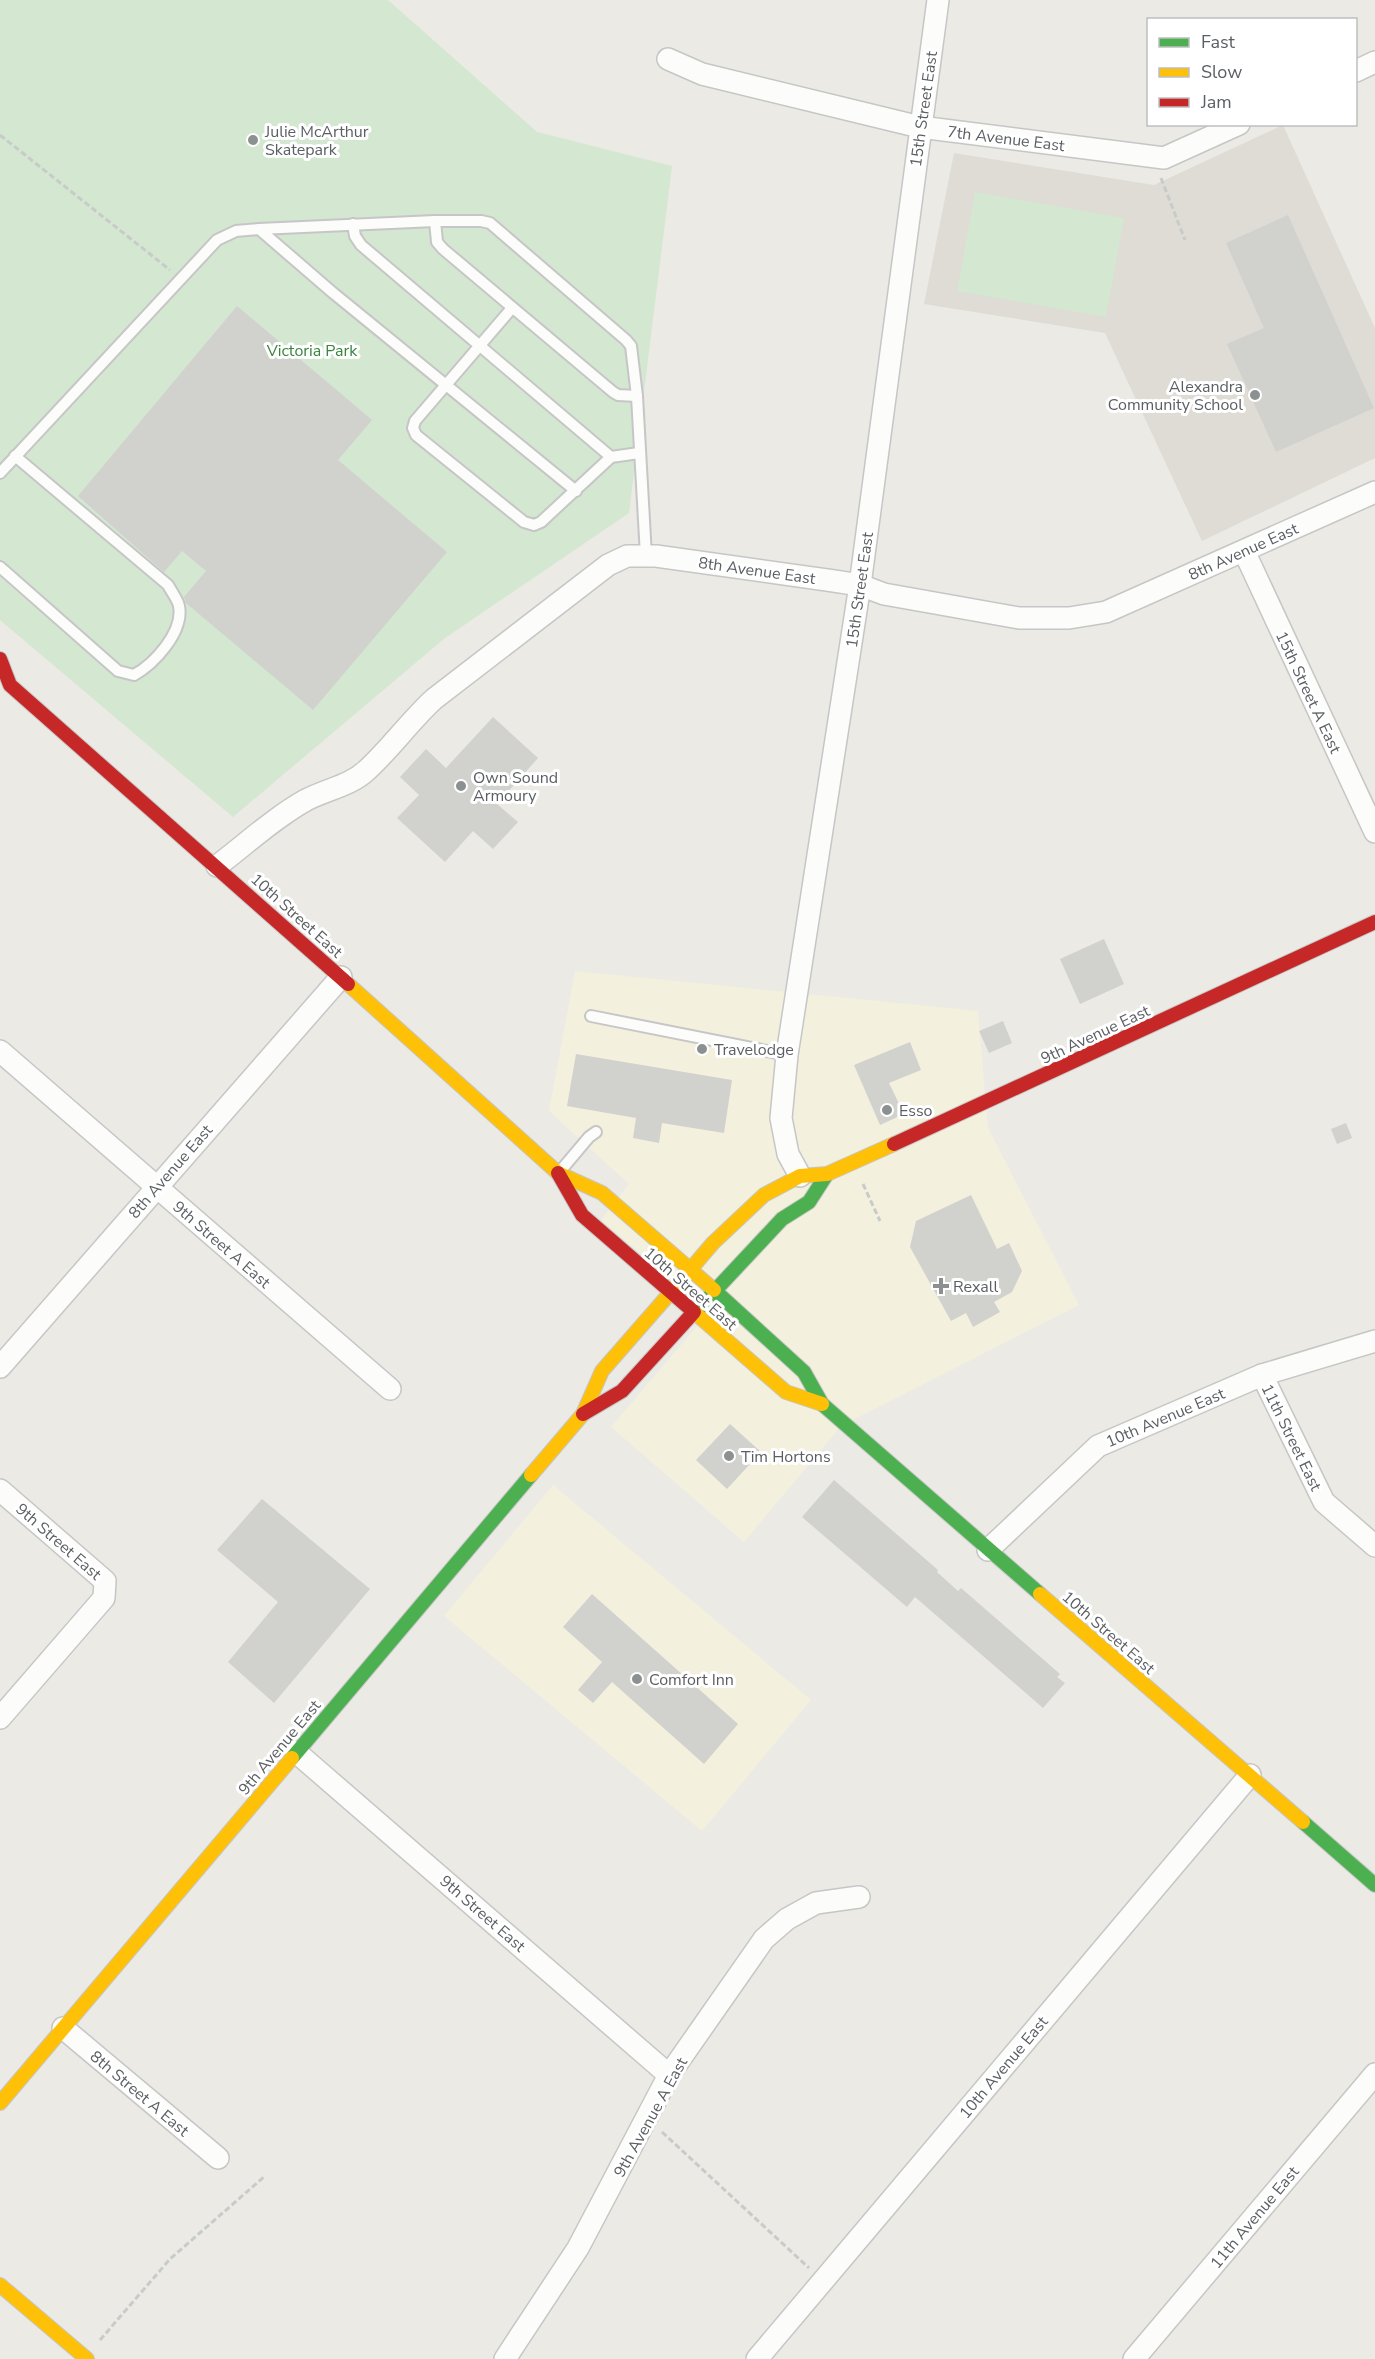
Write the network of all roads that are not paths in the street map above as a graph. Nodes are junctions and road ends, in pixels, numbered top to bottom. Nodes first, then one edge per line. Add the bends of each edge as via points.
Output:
1 (938, 0) edge
2 (668, 59) dead end
3 (1375, 62) edge
4 (1357, 71) edge
5 (1235, 126) edge
6 (920, 128) junction
7 (435, 222) junction
8 (353, 224) junction
9 (259, 229) junction
10 (512, 308) junction
11 (480, 346) junction
12 (447, 384) junction
13 (637, 396) junction
14 (639, 453) junction
15 (15, 456) junction
16 (611, 457) junction
17 (0, 473) edge
18 (576, 491) junction
19 (1375, 492) edge
20 (1244, 551) junction
21 (646, 556) junction
22 (0, 567) edge
23 (860, 585) junction
24 (0, 659) edge
25 (5, 684) edge
26 (1375, 832) edge
27 (217, 866) junction
28 (1375, 922) edge
29 (341, 977) junction
30 (591, 1016) dead end
31 (0, 1051) edge
32 (787, 1055) junction
33 (596, 1132) dead end
34 (558, 1173) junction
35 (827, 1174) junction
36 (800, 1176) junction
37 (156, 1187) junction
38 (691, 1269) junction
39 (714, 1290) junction
40 (671, 1292) junction
41 (694, 1312) junction
42 (1375, 1341) edge
43 (0, 1367) edge
44 (1262, 1375) junction
45 (390, 1389) dead end
46 (822, 1404) junction
47 (583, 1414) junction
48 (0, 1490) edge
49 (1375, 1546) edge
50 (988, 1550) junction
51 (0, 1718) edge
52 (296, 1752) junction
53 (1250, 1775) junction
54 (1375, 1885) edge
55 (859, 1896) dead end
56 (63, 2028) junction
57 (1375, 2074) edge
58 (669, 2075) junction
59 (0, 2103) edge
60 (218, 2158) dead end
61 (0, 2285) edge
62 (86, 2358) edge
63 (505, 2359) edge
64 (757, 2359) edge
65 (1134, 2359) edge

1 - 6 street, 15th Street East
2 - 6 street, 7th Avenue East via 702,74
3 - 4 street
5 - 6 street, 7th Avenue East via 1164,158
6 - 23 street, 15th Street East
7 - 8 lane
7 - 10 lane via 437,242 443,249
7 - 13 lane via 489,223 626,340 633,354
8 - 9 lane
8 - 11 lane via 361,245
9 - 12 lane
9 - 15 lane via 236,231 217,240
10 - 11 lane
10 - 13 lane via 613,392
11 - 12 lane
11 - 16 lane
12 - 18 lane
12 - 18 lane via 415,421 416,435 524,522 542,522
13 - 14 lane
14 - 16 lane
14 - 21 lane
15 - 17 lane
15 - 22 lane via 168,585 179,606 178,629 149,667 134,675 118,671
16 - 18 lane
19 - 20 street, 8th Avenue East
20 - 23 street, 8th Avenue East via 1106,612 1069,618 1019,618 884,594
20 - 26 street, 15th Street A East
21 - 23 street, 8th Avenue East
21 - 27 street, 8th Avenue East via 627,556 608,565 434,699 367,770 350,783 291,809
23 - 32 street, 15th Street East
24 - 25 main road, 10th Street East
25 - 27 main road, 10th Street East
27 - 29 main road, 10th Street East
28 - 35 main road, 9th Avenue East
29 - 34 main road, 10th Street East
29 - 37 street, 8th Avenue East
30 - 32 lane
31 - 37 street, 9th Street A East
32 - 36 street, 15th Street East via 781,1118 788,1155
33 - 34 lane
34 - 38 main road, 10th Street East via 602,1193
34 - 40 main road, 10th Street East via 582,1215
35 - 36 main road, 9th Avenue East
35 - 39 main road via 809,1202 782,1219
36 - 38 main road, 9th Avenue East via 764,1195
37 - 43 street, 8th Avenue East
37 - 45 street, 9th Street A East
38 - 39 main road, 10th Street East
38 - 40 main road, 9th Avenue East
39 - 41 main road
39 - 46 main road, 10th Street East via 804,1372
40 - 41 main road, 10th Street East
40 - 47 main road, 9th Avenue East via 602,1371
41 - 46 main road, 10th Street East via 786,1392
41 - 47 main road, 9th Avenue East via 622,1391
42 - 44 street, 10th Avenue East
44 - 49 street, 11th Street East via 1324,1502
44 - 50 street, 10th Avenue East via 1098,1446
46 - 50 main road, 10th Street East
47 - 52 main road, 9th Avenue East
48 - 51 street, 9th Street East via 105,1581 104,1598
50 - 53 main road, 10th Street East
52 - 56 main road, 9th Avenue East
52 - 58 street, 9th Street East
53 - 54 main road, 10th Street East
53 - 64 street, 10th Avenue East
55 - 58 street, 9th Avenue A East via 816,1903 764,1939
56 - 59 main road, 9th Avenue East
56 - 60 street, 8th Street A East
57 - 65 street, 11th Avenue East
58 - 63 street, 9th Avenue A East via 578,2248
61 - 62 main road

